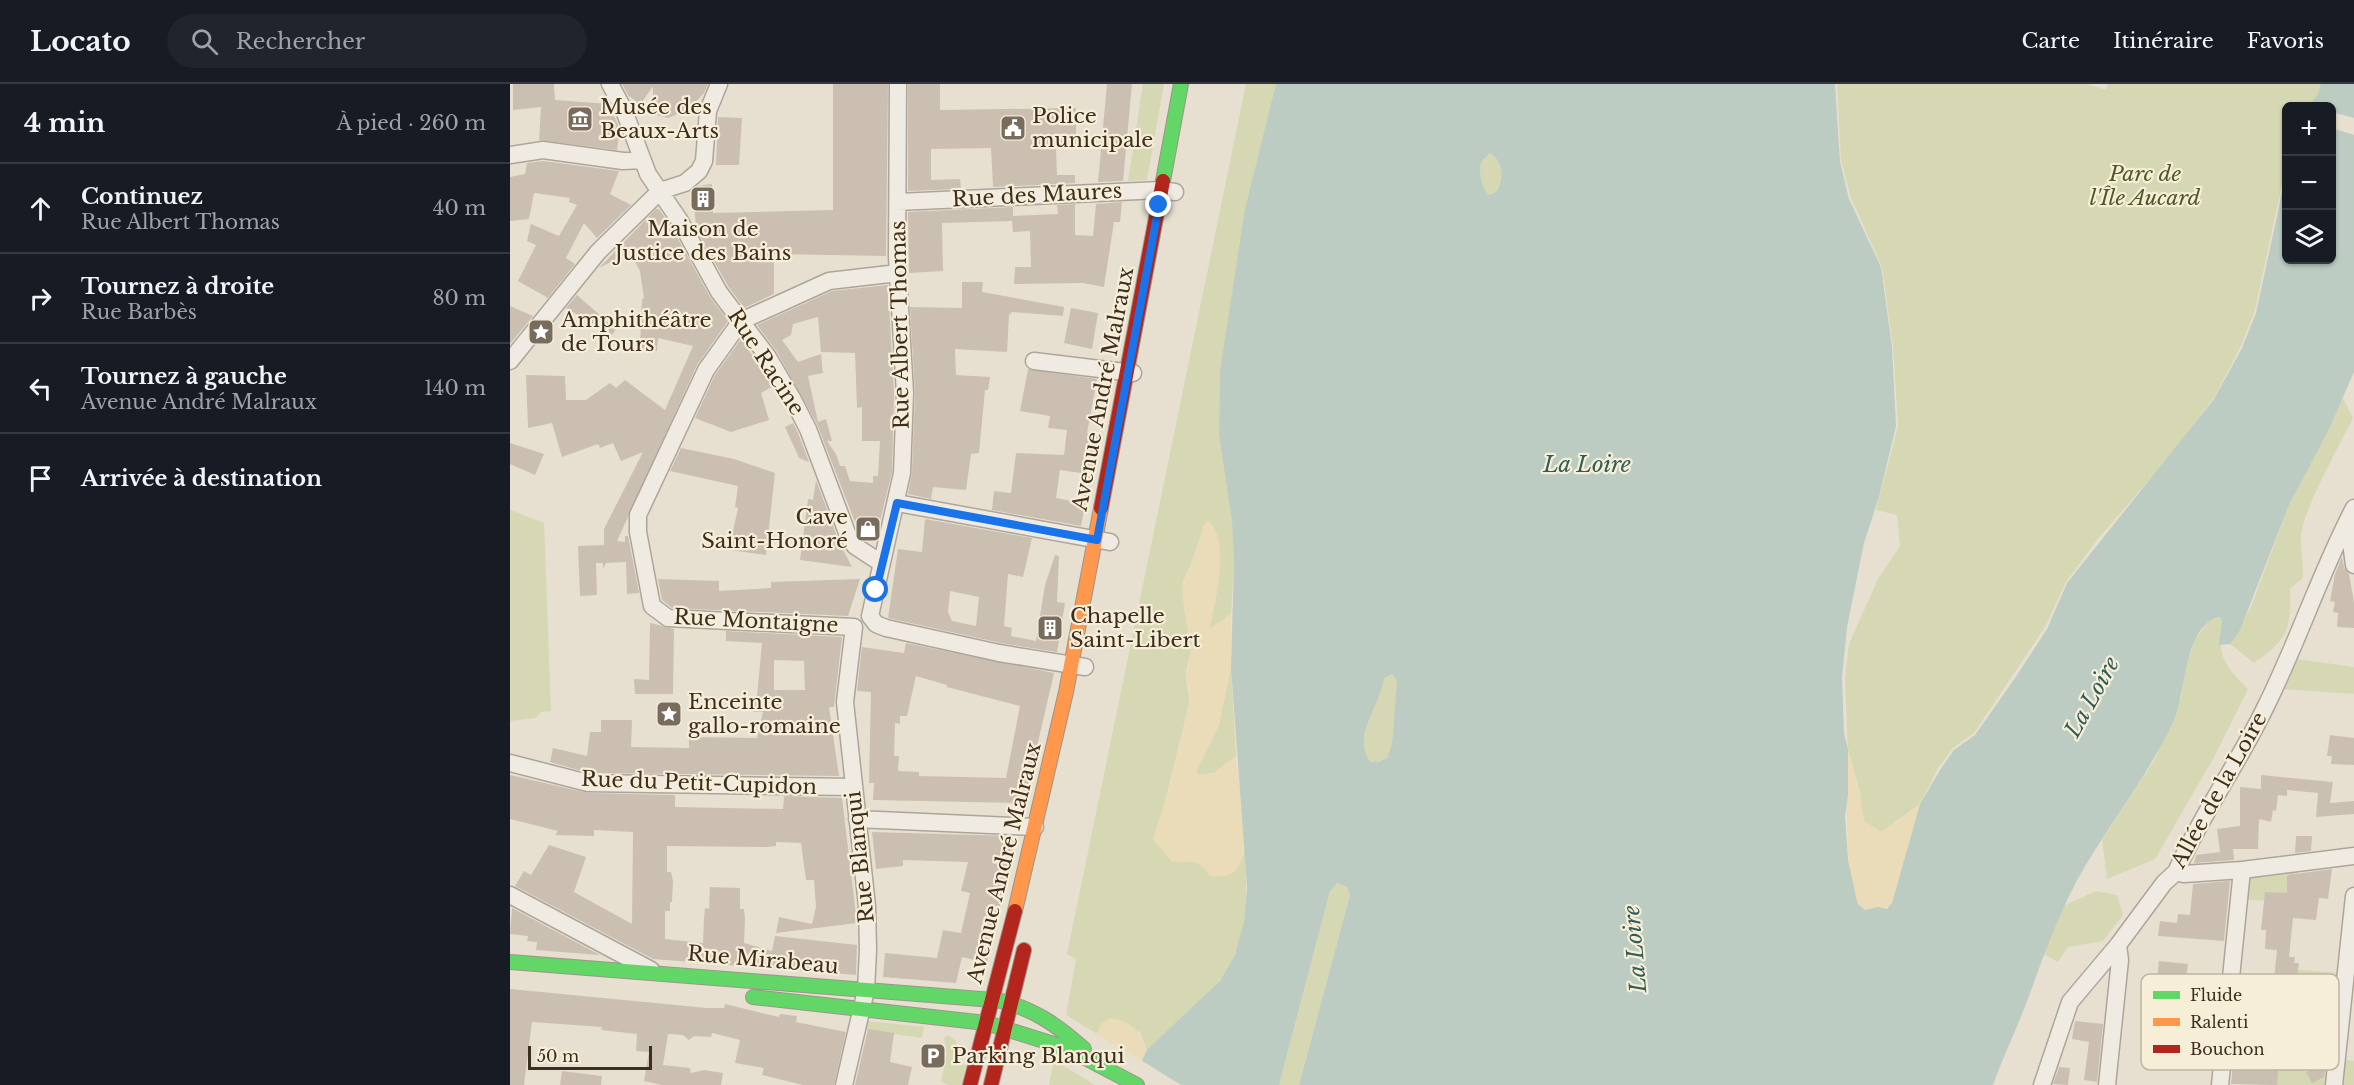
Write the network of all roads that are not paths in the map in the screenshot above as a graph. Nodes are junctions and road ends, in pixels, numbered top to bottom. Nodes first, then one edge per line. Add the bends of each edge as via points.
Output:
1 (610, 84) edge
2 (719, 84) edge
3 (898, 84) edge
4 (1181, 84) edge
5 (1194, 84) edge
6 (510, 155) edge
7 (642, 160) junction
8 (660, 191) junction
9 (1168, 191) junction
10 (898, 202) junction
11 (898, 273) junction
12 (741, 321) junction
13 (510, 361) edge
14 (1034, 361) dead end
15 (1134, 373) junction
16 (1117, 501) dead end
17 (897, 503) junction
18 (2351, 514) edge
19 (1113, 524) dead end
20 (1104, 545) junction
21 (881, 563) junction
22 (2354, 565) edge
23 (1101, 588) dead end
24 (870, 616) junction
25 (854, 627) junction
26 (1078, 666) junction
27 (510, 763) edge
28 (1063, 770) dead end
29 (853, 788) junction
30 (857, 819) junction
31 (1035, 827) junction
32 (2354, 855) edge
33 (2242, 870) junction
34 (2176, 872) junction
35 (510, 895) edge
36 (2354, 896) edge
37 (1028, 931) dead end
38 (2118, 945) junction
39 (510, 962) edge
40 (657, 973) junction
41 (2231, 974) edge
42 (521, 977) dead end
43 (866, 990) junction
44 (702, 992) dead end
45 (735, 995) dead end
46 (993, 1000) junction
47 (1013, 1003) junction
48 (862, 1008) junction
49 (986, 1023) junction
50 (1007, 1028) junction
51 (2339, 1038) edge
52 (1099, 1062) junction
53 (2222, 1070) edge
54 (2336, 1070) edge
55 (844, 1085) edge
56 (970, 1085) edge
57 (991, 1085) edge
58 (1137, 1085) edge
59 (2042, 1085) edge
60 (2107, 1085) edge
61 (2220, 1085) edge
62 (2334, 1085) edge

1 - 7 street, Rue Racine
2 - 8 street via 708,111 704,161 699,171 685,183
3 - 10 street, Rue Albert Thomas
4 - 9 main road, Avenue André Malraux
5 - 9 main road, Avenue André Malraux
6 - 7 street via 543,150
7 - 8 street, Rue Racine
8 - 12 street, Rue Racine via 719,292
8 - 13 street via 598,252
9 - 10 street, Rue des Maures
9 - 15 main road, Avenue André Malraux
10 - 11 street, Rue Albert Thomas
11 - 12 street via 829,281
11 - 17 street, Rue Albert Thomas via 905,393
12 - 21 street, Rue Racine via 779,375 808,429 849,538
12 - 25 street, Rue Montaigne via 706,370 638,515 652,606 668,618
14 - 15 street
15 - 16 main road, Avenue André Malraux
15 - 20 main road, Avenue André Malraux
17 - 20 street
17 - 21 street, Rue Albert Thomas
18 - 22 street
18 - 34 street, Allée de la Loire via 2244,751
19 - 20 main road, Avenue André Malraux
20 - 26 main road, Avenue André Malraux
21 - 24 street, Rue Albert Thomas
23 - 26 main road, Avenue André Malraux
24 - 25 street
24 - 26 street via 886,628
25 - 29 street, Rue Blanqui via 845,702
26 - 28 main road, Avenue André Malraux
26 - 31 main road, Avenue André Malraux
27 - 29 street, Rue du Petit-Cupidon via 588,783
29 - 30 street, Rue Blanqui
30 - 31 street
30 - 43 street, Rue Blanqui via 867,906
31 - 46 main road, Avenue André Malraux
32 - 33 street
33 - 34 street
33 - 41 street
34 - 38 street, Allée de la Loire
35 - 40 street
36 - 51 street
37 - 47 main road, Avenue André Malraux
38 - 59 street, Allée de la Loire via 2070,1002
38 - 60 street via 2120,960
39 - 40 main road, Rue Mirabeau
40 - 43 main road, Rue Mirabeau
42 - 44 main road, Rue Mirabeau
43 - 46 main road, Rue Mirabeau
43 - 48 street, Rue Blanqui
45 - 48 main road, Rue Mirabeau
46 - 47 main road, Rue Mirabeau
46 - 49 main road, Avenue André Malraux
47 - 50 main road, Avenue André Malraux
47 - 52 main road, Rue Mirabeau via 1050,1019
48 - 49 main road, Rue Mirabeau
48 - 55 street, Rue Blanqui
49 - 50 main road, Rue Mirabeau
49 - 56 main road, Avenue André Malraux
50 - 52 main road, Rue Mirabeau
50 - 57 main road, Avenue André Malraux
52 - 58 main road
53 - 61 street
54 - 62 street

